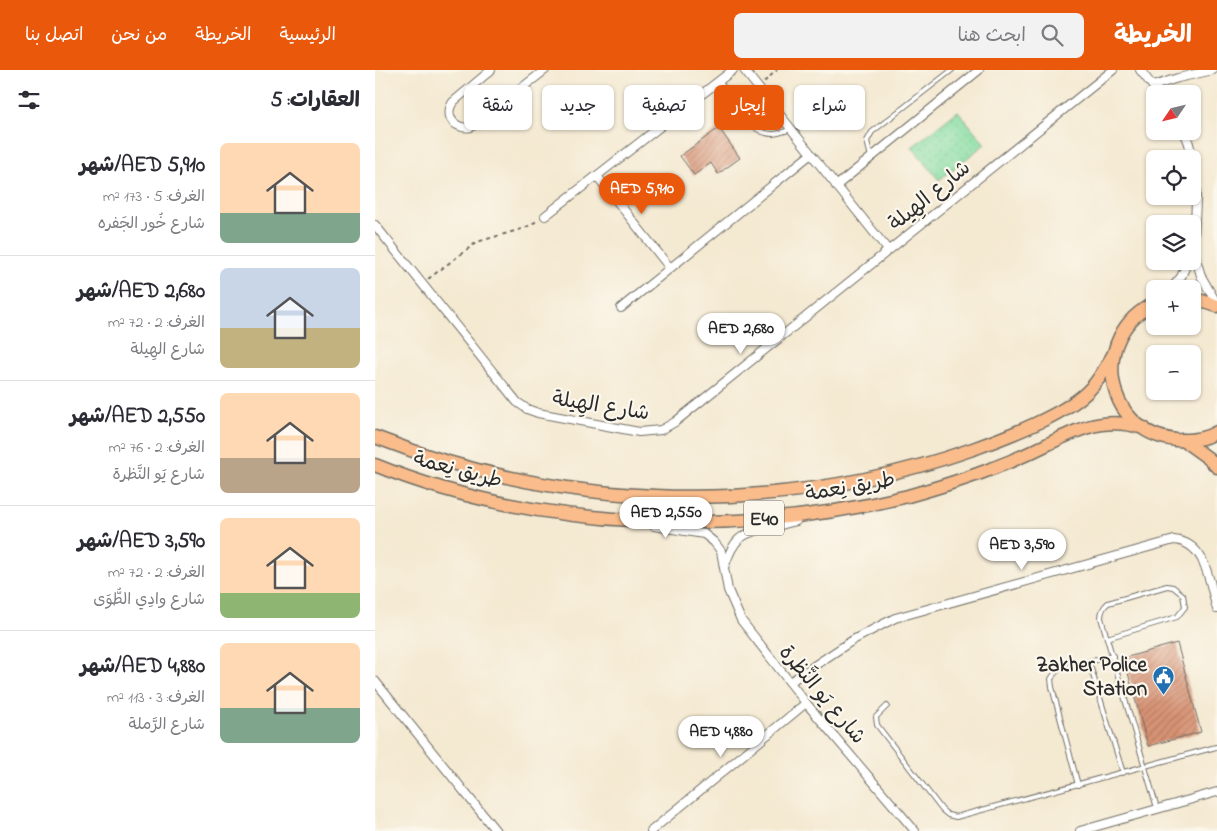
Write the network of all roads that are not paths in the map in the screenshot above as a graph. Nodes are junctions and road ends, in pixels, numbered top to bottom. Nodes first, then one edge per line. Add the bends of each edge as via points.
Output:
1 (491, 70) edge
2 (545, 70) edge
3 (733, 70) edge
4 (744, 70) edge
5 (952, 70) edge
6 (979, 70) edge
7 (1113, 70) edge
8 (1140, 70) edge
9 (1213, 70) edge
10 (719, 81) junction
11 (1152, 85) edge
12 (1156, 85) edge
13 (791, 129) junction
14 (1186, 140) edge
15 (811, 154) junction
16 (871, 157) junction
17 (597, 176) junction
18 (836, 186) junction
19 (1194, 215) edge
20 (545, 216) road end
21 (375, 225) edge
22 (888, 250) junction
23 (670, 268) junction
24 (1199, 270) edge
25 (1201, 300) edge
26 (1217, 305) edge
27 (621, 308) dead end
28 (1146, 308) edge
29 (1113, 355) junction
30 (1144, 428) junction
31 (1217, 432) edge
32 (375, 436) edge
33 (1183, 440) junction
34 (375, 465) edge
35 (1217, 467) edge
36 (840, 509) junction
37 (605, 517) junction
38 (725, 567) junction
39 (1217, 609) edge
40 (1107, 638) junction
41 (1113, 656) junction
42 (1089, 662) junction
43 (375, 681) edge
44 (790, 682) junction
45 (806, 702) junction
46 (887, 706) dead end
47 (1216, 747) edge
48 (1145, 766) junction
49 (1123, 773) junction
50 (1078, 785) junction
51 (1217, 792) edge
52 (1157, 808) junction
53 (496, 831) edge
54 (651, 831) edge
55 (915, 831) edge
56 (1079, 831) edge

1 - 2 street via 449,108 449,115 457,127 471,127
3 - 10 street
4 - 13 street
5 - 16 lane via 872,132 867,141
6 - 16 street
7 - 22 street, شارع الهِيلة
8 - 11 street
9 - 12 street
10 - 13 lane via 757,129 772,135
10 - 17 street
13 - 15 street
14 - 19 street via 1196,177
15 - 18 street
15 - 23 street
16 - 18 street
17 - 20 street
17 - 23 street
18 - 22 street
21 - 22 street, شارع الهِيلة via 517,402 538,413 639,432 661,430 675,422
23 - 27 street
24 - 26 street
25 - 26 main road
28 - 29 main road via 1125,327
29 - 30 main road via 1112,376 1117,396 1128,414
29 - 32 main road, طريق نِعمة / E40 via 1099,380 1083,397 1063,410 1008,435 953,456 897,472 790,492 698,497 597,492 494,474 425,455
30 - 33 main road via 1163,437
30 - 36 main road, طريق نِعمة / E40 via 1114,423 1093,425 963,480
31 - 33 main road via 1204,438
33 - 35 main road
34 - 37 main road, طريق نِعمة / E40 via 422,482 496,502
36 - 37 main road, طريق نِعمة / E40 via 722,521
36 - 38 street via 745,534 733,545
37 - 38 street, شارع يَو النَّظرة via 703,534 721,551
38 - 44 street, شارع يَو النَّظرة via 728,590 741,620
39 - 44 street via 1200,554 1189,544 1174,540 895,618 853,640
40 - 40 lane via 1101,614 1108,603 1167,586 1183,595 1185,607 1177,617
40 - 41 lane
41 - 42 lane
41 - 48 lane
42 - 49 lane
42 - 50 lane via 1058,669 1051,679
43 - 53 street
44 - 45 street, شارع يَو النَّظرة
45 - 54 street
45 - 55 street, شارع يَو النَّظرة
46 - 50 lane via 876,717 877,725 942,810 952,817
47 - 48 lane
48 - 49 lane
48 - 52 lane
49 - 50 lane
51 - 52 street
52 - 56 street

